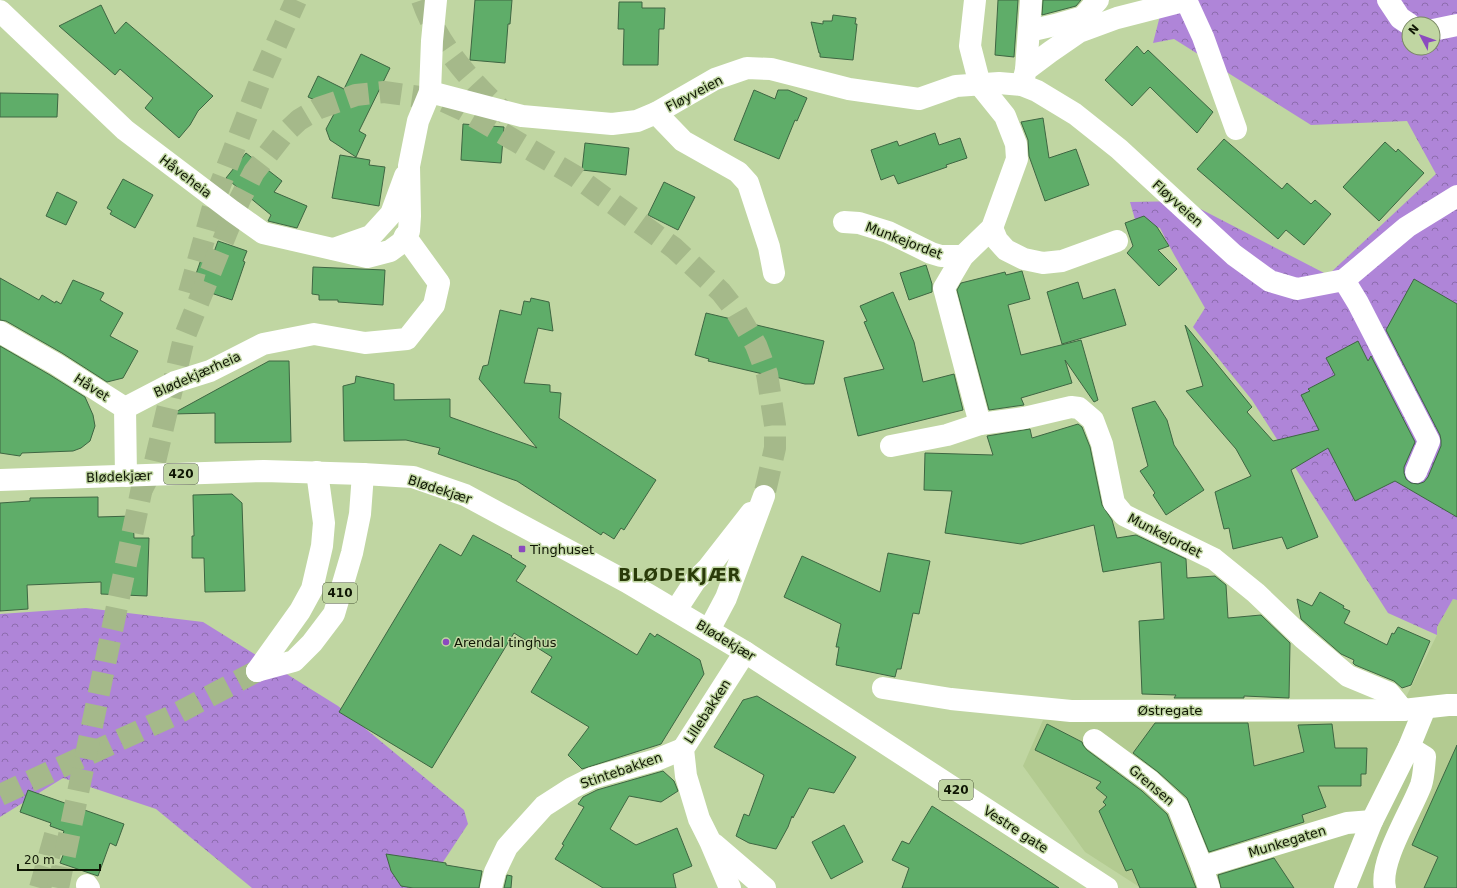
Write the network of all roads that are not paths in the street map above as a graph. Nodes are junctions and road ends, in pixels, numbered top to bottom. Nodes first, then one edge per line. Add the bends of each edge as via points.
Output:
1 (436, 0) edge
2 (975, 0) edge
3 (1031, 0) edge
4 (1098, 0) edge
5 (1388, 0) edge
6 (1179, 1) edge
7 (0, 11) edge
8 (1401, 19) edge
9 (1457, 25) edge
10 (1441, 28) edge
11 (1029, 31) junction
12 (1024, 78) junction
13 (980, 84) junction
14 (430, 92) junction
15 (656, 113) junction
16 (1236, 129) dead end
17 (409, 166) junction
18 (1457, 196) edge
19 (844, 222) dead end
20 (992, 228) junction
21 (405, 236) junction
22 (1117, 241) dead end
23 (334, 249) junction
24 (963, 256) junction
25 (774, 273) dead end
26 (1344, 280) junction
27 (0, 332) edge
28 (125, 408) junction
29 (980, 424) junction
30 (891, 446) dead end
31 (317, 472) junction
32 (1416, 472) dead end
33 (362, 474) junction
34 (126, 476) junction
35 (0, 480) edge
36 (676, 610) junction
37 (709, 630) junction
38 (745, 652) junction
39 (883, 688) dead end
40 (805, 692) joint
41 (1457, 705) edge
42 (1425, 708) junction
43 (1403, 710) junction
44 (1094, 740) dead end
45 (1409, 747) junction
46 (682, 748) junction
47 (1372, 821) junction
48 (710, 841) junction
49 (1202, 866) junction
50 (491, 888) edge
51 (730, 888) edge
52 (765, 888) edge
53 (1107, 888) edge
54 (1209, 888) edge
55 (1345, 888) edge
56 (1386, 888) edge

1 - 14 street
2 - 13 street via 970,46
3 - 11 street
4 - 11 street via 1083,17
5 - 8 street
6 - 12 street via 1117,18 1079,32 1050,52
6 - 16 street via 1203,37
7 - 23 street, Håveheia via 125,130 232,211 263,233
9 - 10 street
11 - 12 street
12 - 13 street, Fløyveien
12 - 26 street, Fløyveien via 1037,91 1075,114 1119,149 1234,255 1270,281 1297,289
13 - 15 street, Fløyveien via 956,86 919,99 849,88 772,68 747,68 715,79
13 - 20 street, Munkejordet via 1005,116 1017,152 1017,159
14 - 15 street, Fløyveien via 522,116 612,124 637,121
14 - 17 street via 418,121
15 - 25 street via 684,141 738,172 748,183 769,247
17 - 21 street via 410,216 409,231
17 - 23 street via 391,214 371,236
18 - 26 street, Fløyveien via 1407,227
19 - 24 street, Munkejordet via 859,223 888,232 930,253
20 - 22 street via 997,240 1006,250 1024,259 1043,262 1062,261
20 - 24 street, Munkejordet
21 - 23 street, Håveheia via 401,243 390,251 367,257
21 - 28 street, Blødekjærheia via 439,283 434,305 407,338 365,343 314,334 263,344 210,371 174,382
24 - 29 street, Munkejordet via 944,288
26 - 32 street via 1429,441
27 - 28 street, Håvet
28 - 34 street
29 - 30 street via 947,435
29 - 43 street, Munkejordet via 1024,418 1071,407 1080,408 1093,420 1102,444 1114,502 1124,515 1214,559 1256,593 1348,676 1388,693
31 - 33 street, Blødekjær / 420
31 - 33 street, 410 via 324,523 322,546 312,589 300,611 257,671 294,661 312,643 334,614 352,553 360,514
31 - 34 street, Blødekjær / 420 via 264,471
33 - 36 street, Blødekjær / 420 via 412,477 465,494
34 - 35 street, Blødekjær / 420
36 - 37 street, Blødekjær / 420
36 - 37 street via 695,581 764,496 726,598
37 - 38 street, Blødekjær / 420
38 - 40 street, Blødekjær / 420
38 - 46 street, Lillebakken
39 - 43 street, Østregate via 951,699 1072,711
40 - 53 street, Vestre gate / 420
41 - 42 street, Østregate
42 - 43 street, Østregate
42 - 45 street
44 - 49 street, Grensen via 1150,781 1178,807
45 - 47 street
45 - 56 street via 1425,758 1421,784 1390,856 1384,880
46 - 48 street, Lillebakken via 686,776 699,819
46 - 50 street, Stintebakken via 656,760 592,778 544,806 507,847 495,872
47 - 49 street, Munkegaten via 1346,823
47 - 55 street
48 - 51 street, Lillebakken
48 - 52 street, Lillebakken
49 - 54 street, Grensen

